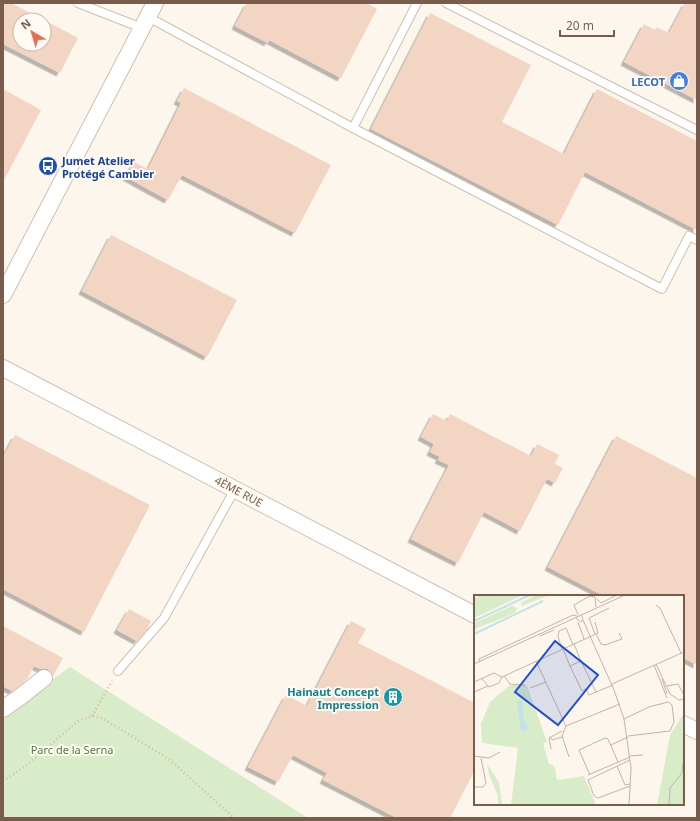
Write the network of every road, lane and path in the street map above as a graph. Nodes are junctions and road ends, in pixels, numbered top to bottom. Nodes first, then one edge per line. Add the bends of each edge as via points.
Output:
1 (78, 3) edge
2 (155, 3) edge
3 (417, 3) edge
4 (446, 3) edge
5 (145, 23) junction
6 (353, 128) junction
7 (697, 130) edge
8 (697, 240) edge
9 (3, 295) edge
10 (3, 368) edge
11 (235, 489) junction
12 (474, 614) edge
13 (118, 671) joint
14 (44, 678) dead end
15 (3, 709) edge
16 (92, 716) junction
17 (684, 725) edge
18 (697, 732) edge
19 (3, 781) edge
20 (234, 818) edge

1 - 5 lane
2 - 5 street
3 - 6 lane
4 - 7 lane
5 - 6 lane
5 - 9 street
6 - 8 lane via 662,289 689,236
10 - 11 street, 4ÈME RUE
11 - 12 street, 4ÈME RUE
11 - 13 lane via 164,618
13 - 16 path
14 - 15 street
16 - 19 path via 78,721 26,766
16 - 20 path via 102,718 169,759
17 - 18 street

